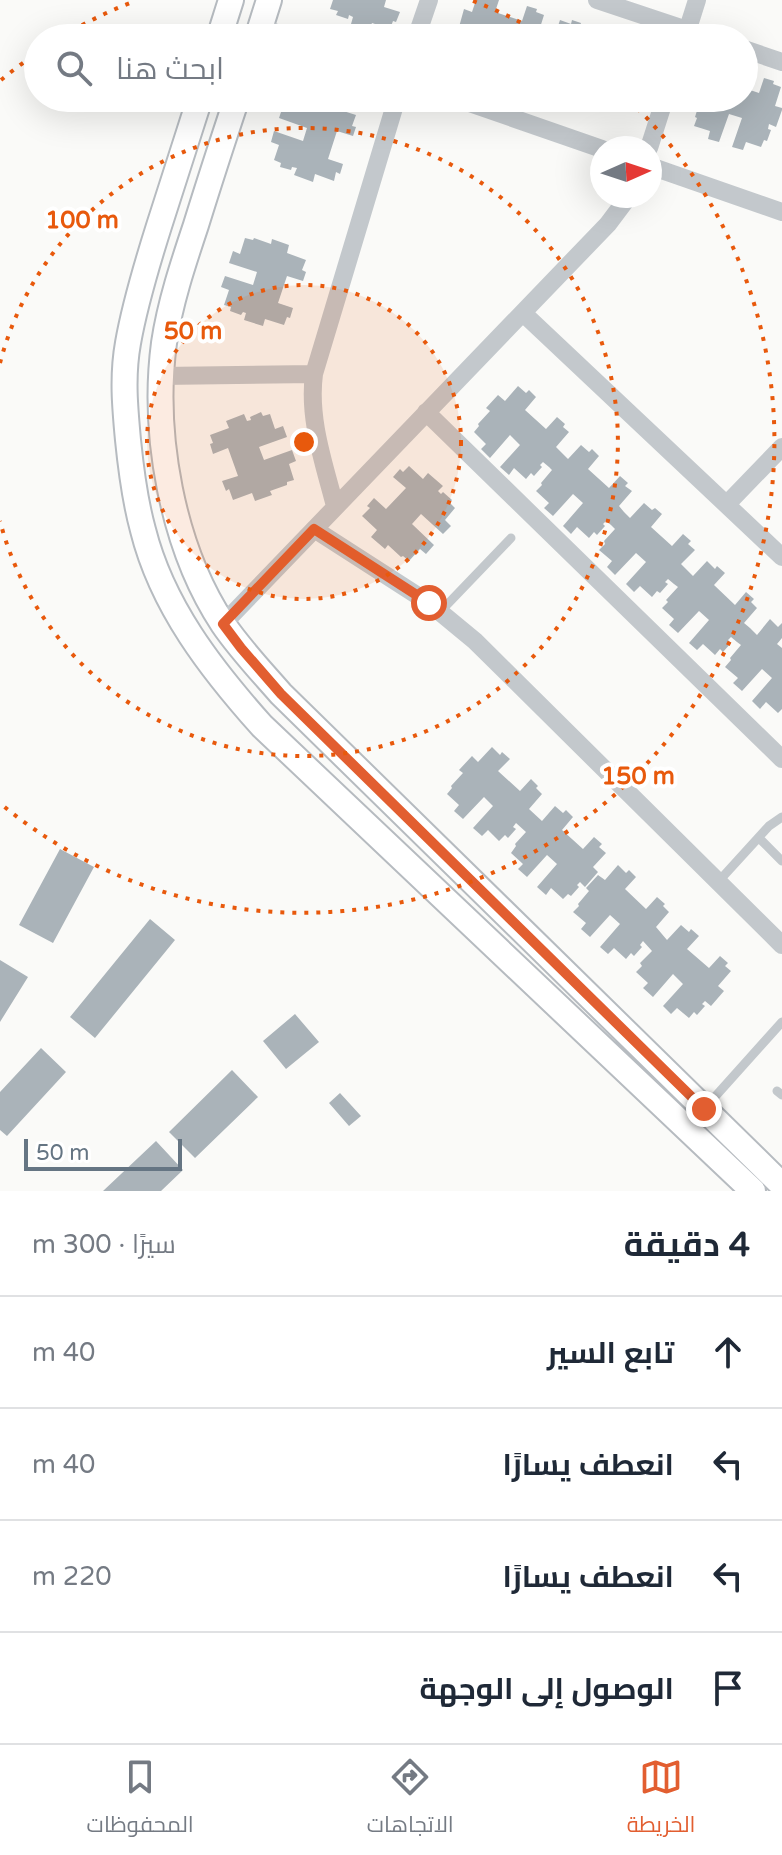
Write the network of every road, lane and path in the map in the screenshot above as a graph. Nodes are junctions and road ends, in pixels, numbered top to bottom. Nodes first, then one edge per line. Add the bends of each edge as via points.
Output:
1 (231, 0) edge
2 (269, 0) edge
3 (429, 0) edge
4 (597, 0) edge
5 (697, 0) edge
6 (223, 24) edge
7 (262, 24) edge
8 (421, 24) edge
9 (660, 24) edge
10 (689, 24) edge
11 (758, 54) edge
12 (782, 62) edge
13 (196, 112) edge
14 (233, 112) edge
15 (393, 112) edge
16 (495, 112) edge
17 (661, 112) edge
18 (653, 136) edge
19 (590, 145) edge
20 (662, 170) edge
21 (620, 208) edge
22 (782, 212) edge
23 (523, 313) junction
24 (314, 374) junction
25 (161, 376) junction
26 (426, 412) junction
27 (782, 447) edge
28 (727, 504) junction
29 (335, 506) junction
30 (314, 529) junction
31 (511, 538) dead end
32 (782, 557) edge
33 (441, 611) junction
34 (223, 624) junction
35 (782, 758) edge
36 (782, 817) edge
37 (759, 838) junction
38 (782, 861) edge
39 (718, 882) junction
40 (782, 945) edge
41 (782, 1022) edge
42 (704, 1109) junction
43 (779, 1176) edge
44 (753, 1191) edge

1 - 6 street
2 - 7 street
3 - 8 street
4 - 9 street
5 - 10 street
11 - 12 street
13 - 44 street via 143,279 125,374 130,457 143,531 167,595 193,641 262,726
14 - 25 street via 175,292
15 - 24 street
16 - 19 street
17 - 18 street
20 - 22 street
21 - 23 street
23 - 26 street
23 - 28 street
24 - 25 street
24 - 29 street via 313,413
25 - 34 street via 164,445 176,514 195,571
26 - 29 street
26 - 35 street
27 - 28 street
28 - 32 street
29 - 30 street
30 - 33 street
30 - 34 street
31 - 33 lane
33 - 39 street
34 - 42 street via 281,694
36 - 37 lane
37 - 38 lane
37 - 39 lane
39 - 40 street
41 - 42 lane
42 - 43 street

